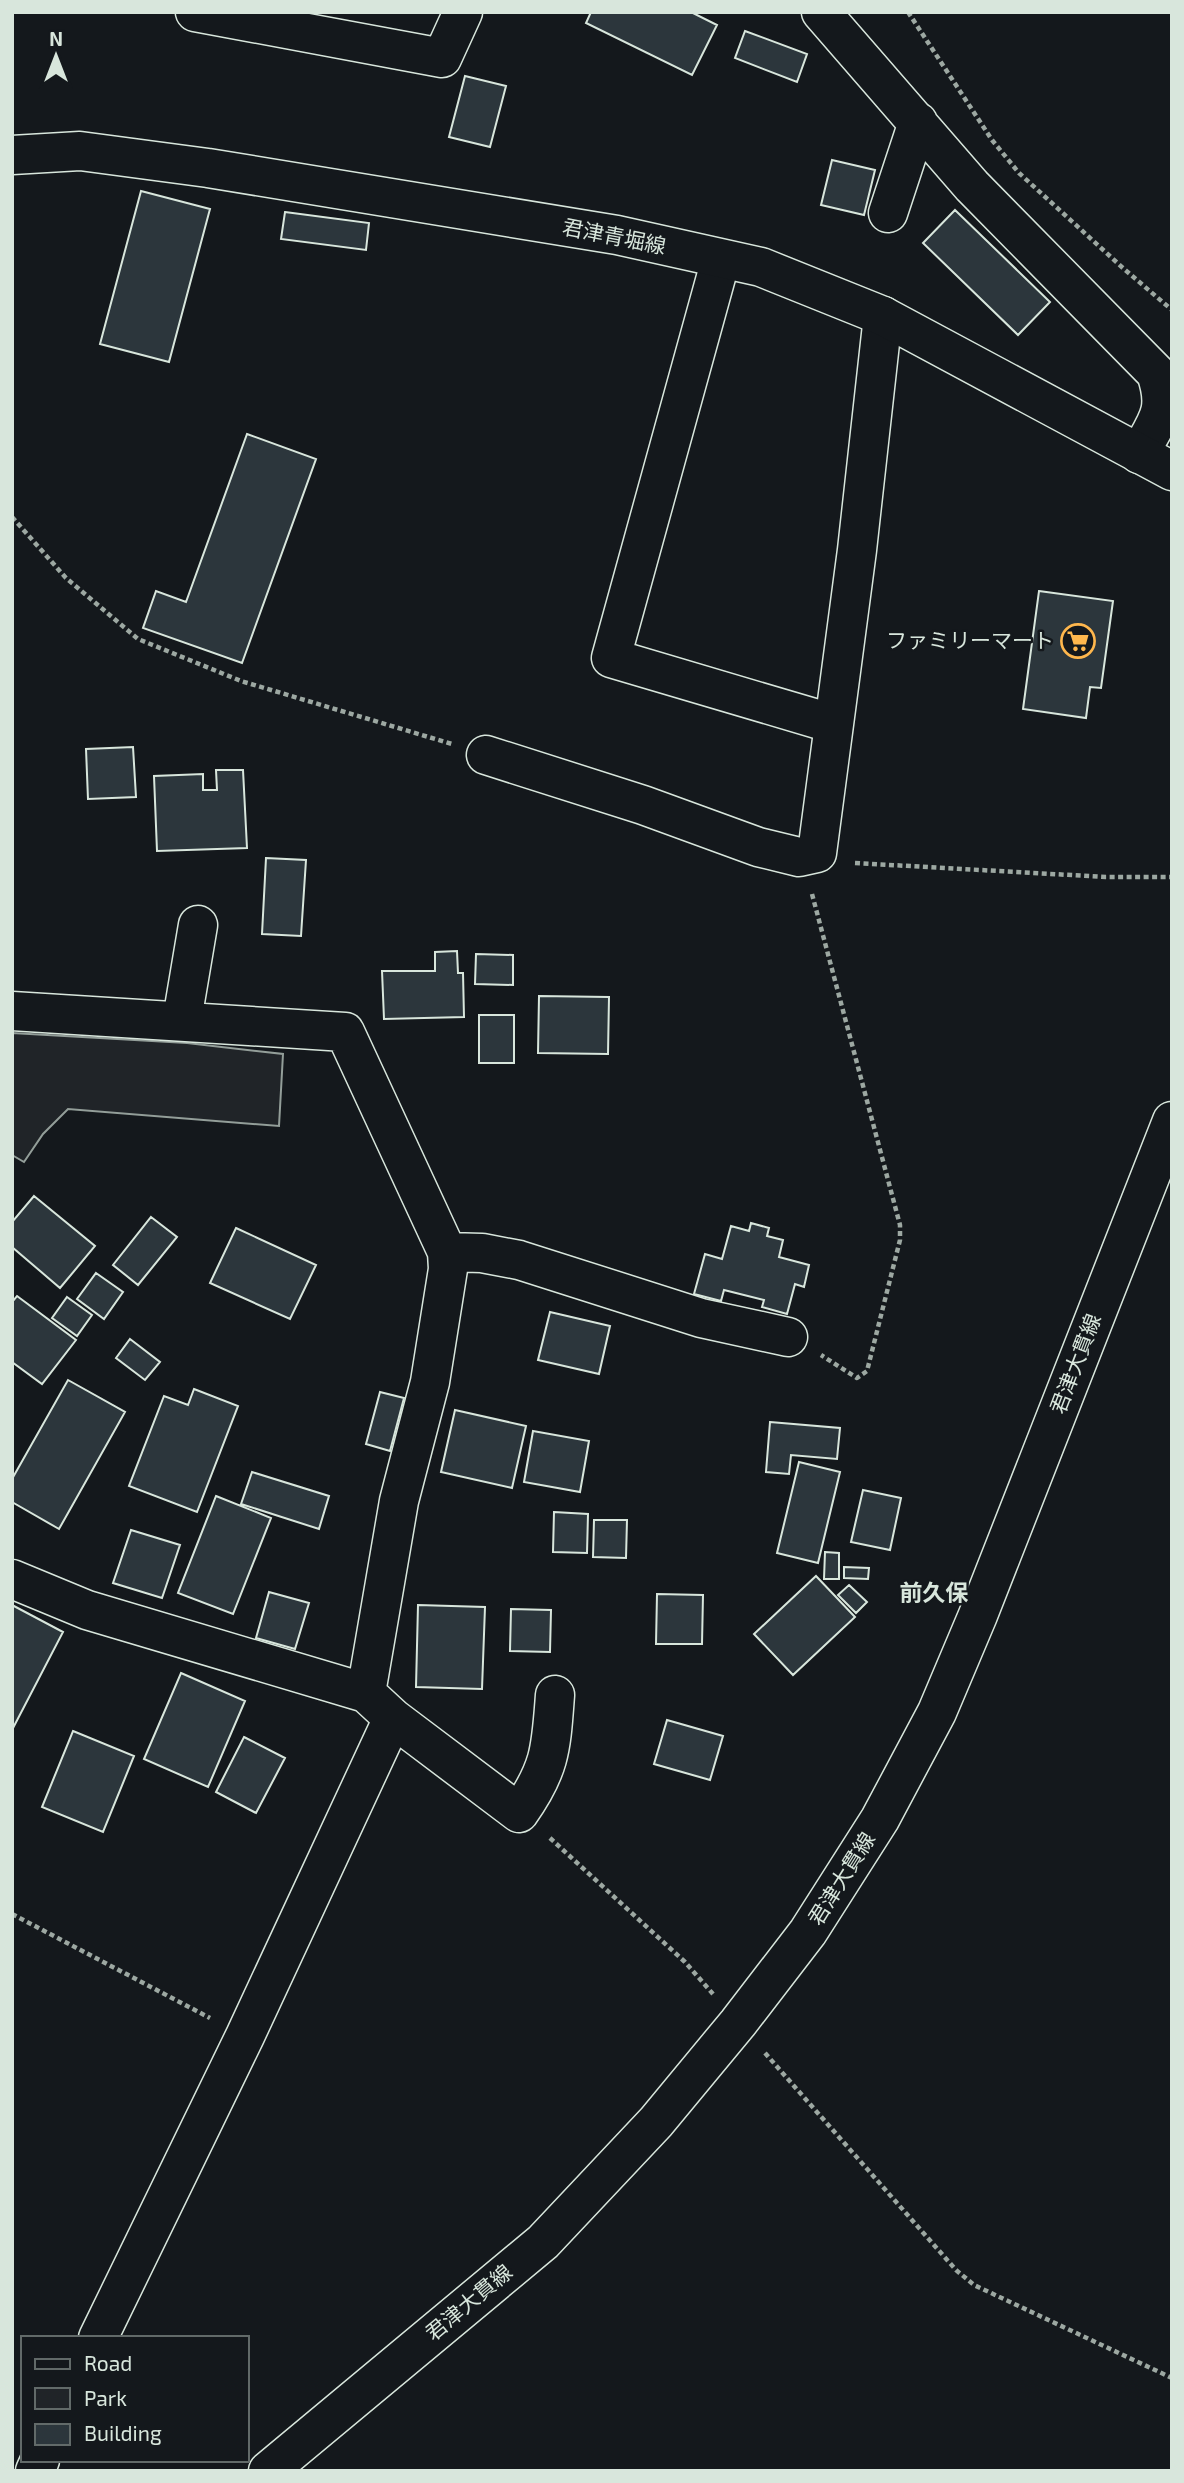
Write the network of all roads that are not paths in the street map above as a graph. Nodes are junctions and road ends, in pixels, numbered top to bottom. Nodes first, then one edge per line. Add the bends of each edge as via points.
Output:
1 (194, 12) edge
2 (463, 12) edge
3 (821, 12) edge
4 (918, 122) junction
5 (12, 155) edge
6 (888, 213) dead end
7 (722, 259) junction
8 (883, 316) junction
9 (1156, 463) edge
10 (834, 724) junction
11 (486, 755) road end
12 (198, 925) dead end
13 (12, 1011) edge
14 (183, 1020) junction
15 (1172, 1121) edge
16 (447, 1252) junction
17 (788, 1337) road end
18 (12, 1579) edge
19 (555, 1695) dead end
20 (379, 1706) junction
21 (99, 2336) edge
22 (268, 2471) edge

1 - 2 street via 442,58
3 - 4 street
4 - 6 street
4 - 9 street via 972,186 1156,373 1163,410
5 - 7 street, 君津青堀線 via 80,151 208,169 617,235
7 - 8 street, 君津青堀線 via 761,267
7 - 10 street via 611,658
8 - 9 street, 君津青堀線
8 - 10 street
10 - 11 street via 808,855 758,847
12 - 14 street
13 - 14 street
14 - 16 street via 345,1032
15 - 22 street, 君津大貫線 via 937,1712 880,1819 808,1932 656,2122 543,2242
16 - 17 street via 519,1260 701,1318
16 - 20 street via 430,1382 399,1501
18 - 20 street via 87,1610
19 - 20 street via 550,1752 535,1791 519,1813
20 - 21 street via 245,2036

